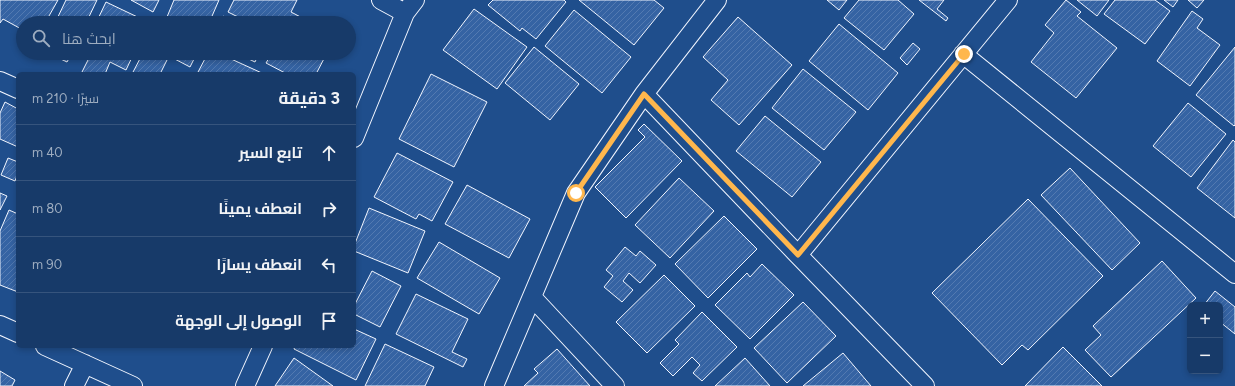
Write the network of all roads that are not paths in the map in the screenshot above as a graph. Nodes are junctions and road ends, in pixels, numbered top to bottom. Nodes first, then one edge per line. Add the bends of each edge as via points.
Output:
1 (381, 0) edge
2 (717, 0) edge
3 (1008, 0) edge
4 (410, 6) edge
5 (964, 54) junction
6 (0, 81) edge
7 (16, 88) edge
8 (644, 94) junction
9 (356, 133) edge
10 (798, 255) junction
11 (1235, 274) edge
12 (532, 298) junction
13 (0, 325) edge
14 (16, 333) edge
15 (49, 348) edge
16 (262, 348) edge
17 (85, 364) junction
18 (74, 386) edge
19 (133, 386) edge
20 (245, 386) edge
21 (494, 386) edge
22 (615, 386) edge
23 (925, 386) edge

1 - 4 street
2 - 8 street
3 - 5 street
4 - 9 street
5 - 10 street
5 - 11 street
6 - 7 street
8 - 10 street
8 - 12 street via 576,193
10 - 23 street
12 - 21 street
12 - 22 street
13 - 14 street
15 - 17 street
16 - 20 street
17 - 18 street
17 - 19 street

